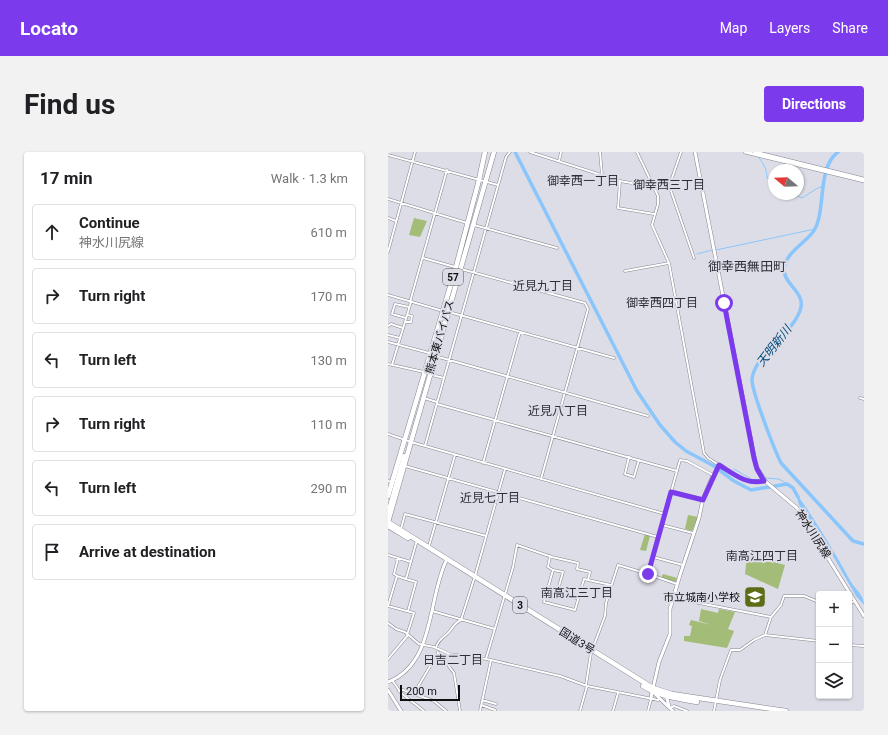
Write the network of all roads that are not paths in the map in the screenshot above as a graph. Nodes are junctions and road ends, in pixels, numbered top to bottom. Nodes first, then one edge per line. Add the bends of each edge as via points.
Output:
1 (415, 152) edge
2 (485, 152) edge
3 (530, 152) edge
4 (561, 152) edge
5 (600, 152) edge
6 (637, 152) edge
7 (680, 152) edge
8 (695, 152) edge
9 (745, 152) edge
10 (494, 153) edge
11 (509, 153) edge
12 (754, 153) edge
13 (388, 155) edge
14 (413, 161) junction
15 (559, 161) junction
16 (447, 170) junction
17 (602, 175) junction
18 (480, 180) junction
19 (620, 180) junction
20 (671, 180) junction
21 (864, 180) edge
22 (486, 182) junction
23 (651, 183) junction
24 (498, 185) junction
25 (654, 188) junction
26 (388, 199) edge
27 (401, 204) junction
28 (435, 214) junction
29 (654, 214) junction
30 (388, 218) edge
31 (396, 221) junction
32 (471, 224) junction
33 (486, 228) junction
34 (557, 248) dead end
35 (388, 252) edge
36 (423, 258) junction
37 (694, 258) dead end
38 (669, 263) junction
39 (458, 268) junction
40 (625, 271) dead end
41 (473, 272) junction
42 (388, 295) edge
43 (410, 302) junction
44 (409, 307) junction
45 (445, 311) junction
46 (406, 316) junction
47 (461, 316) junction
48 (405, 322) junction
49 (388, 326) edge
50 (403, 328) junction
51 (520, 332) junction
52 (388, 335) edge
53 (400, 338) junction
54 (388, 342) edge
55 (398, 344) junction
56 (578, 349) junction
57 (432, 355) junction
58 (614, 358) dead end
59 (449, 360) junction
60 (388, 364) edge
61 (392, 365) junction
62 (427, 373) junction
63 (507, 377) junction
64 (444, 378) junction
65 (428, 380) junction
66 (565, 393) junction
67 (424, 398) junction
68 (860, 398) dead end
69 (864, 399) edge
70 (437, 403) junction
71 (648, 416) dead end
72 (495, 420) junction
73 (388, 434) edge
74 (553, 436) junction
75 (408, 441) junction
76 (425, 446) junction
77 (405, 450) joint
78 (455, 455) junction
79 (630, 457) junction
80 (639, 460) junction
81 (483, 463) junction
82 (719, 465) junction
83 (404, 466) junction
84 (505, 469) junction
85 (677, 471) junction
86 (713, 475) junction
87 (448, 478) junction
88 (541, 479) junction
89 (393, 481) edge
90 (765, 481) junction
91 (671, 492) junction
92 (498, 493) junction
93 (388, 496) edge
94 (703, 500) junction
95 (388, 504) edge
96 (388, 513) edge
97 (665, 514) junction
98 (388, 522) edge
99 (436, 522) junction
100 (662, 524) junction
101 (388, 526) edge
102 (401, 530) junction
103 (693, 533) junction
104 (486, 536) junction
105 (658, 537) junction
106 (417, 541) junction
107 (429, 547) junction
108 (388, 555) edge
109 (550, 556) junction
110 (653, 557) junction
111 (398, 558) junction
112 (446, 560) junction
113 (411, 562) junction
114 (683, 565) junction
115 (553, 570) junction
116 (648, 574) junction
117 (397, 577) junction
118 (474, 578) junction
119 (406, 579) junction
120 (588, 580) junction
121 (678, 584) junction
122 (611, 585) junction
123 (504, 596) junction
124 (576, 598) dead end
125 (674, 598) junction
126 (816, 601) edge
127 (854, 601) joint
128 (388, 606) edge
129 (408, 611) junction
130 (432, 611) junction
131 (864, 616) edge
132 (771, 617) junction
133 (462, 620) junction
134 (388, 623) edge
135 (495, 630) junction
136 (408, 635) junction
137 (765, 635) junction
138 (816, 641) edge
139 (852, 645) edge
140 (422, 646) junction
141 (864, 646) edge
142 (436, 648) junction
143 (439, 651) junction
144 (592, 652) junction
145 (388, 659) edge
146 (486, 659) junction
147 (491, 660) junction
148 (392, 680) junction
149 (388, 682) edge
150 (586, 686) junction
151 (388, 690) edge
152 (653, 690) junction
153 (400, 691) junction
154 (618, 693) junction
155 (666, 694) junction
156 (414, 695) junction
157 (673, 698) junction
158 (651, 699) junction
159 (660, 699) junction
160 (482, 700) junction
161 (716, 703) junction
162 (496, 704) dead end
163 (665, 704) junction
164 (481, 705) junction
165 (495, 710) dead end
166 (671, 710) edge
167 (401, 711) edge
168 (424, 711) edge
169 (446, 711) edge
170 (460, 711) edge
171 (480, 711) edge
172 (580, 711) edge
173 (613, 711) edge
174 (648, 711) edge
175 (687, 711) edge
176 (714, 711) edge
177 (764, 711) edge
178 (783, 711) edge

1 - 14 street
2 - 18 highway, 熊本東バイパス / 57
3 - 15 street
4 - 15 street
5 - 17 street
6 - 23 street
7 - 20 street
8 - 90 main road, 神水川尻線 via 754,458 757,469
9 - 12 main road
10 - 22 highway, 熊本東バイパス / 57
11 - 24 street
12 - 21 main road
13 - 14 street
14 - 16 street
14 - 27 street
15 - 17 street
16 - 18 street
16 - 28 street
17 - 19 street
18 - 22 street
18 - 32 highway, 熊本東バイパス / 57
19 - 23 street via 637,184
19 - 29 street via 618,208
20 - 25 street via 666,180
20 - 37 street via 671,191
22 - 24 street
22 - 32 highway, 熊本東バイパス / 57
23 - 25 street
24 - 33 street
25 - 29 street via 659,202
26 - 27 street
27 - 28 street
27 - 31 street
28 - 32 street
28 - 36 street
29 - 38 street via 652,225
30 - 31 street
31 - 35 street
32 - 33 street
32 - 39 highway, 熊本東バイパス / 57
33 - 34 street
33 - 41 street
36 - 39 street
36 - 43 street
38 - 40 street
38 - 82 street via 704,454
39 - 41 street
39 - 45 highway, 熊本東バイパス / 57
41 - 47 street
41 - 56 street via 585,303 588,309
42 - 43 street
43 - 44 street
43 - 45 street
44 - 46 street
44 - 46 street via 395,304 392,314
45 - 47 street
45 - 57 highway, 熊本東バイパス / 57
46 - 48 street
46 - 48 street via 412,316 411,322
47 - 51 street
47 - 59 street
48 - 50 street
49 - 50 street via 391,324
50 - 53 street
51 - 56 street
51 - 63 street
52 - 53 street
53 - 55 street
54 - 55 street
55 - 57 street
55 - 61 street
56 - 58 street
56 - 66 street
57 - 59 street
57 - 62 highway, 熊本東バイパス / 57
59 - 63 street
59 - 64 street
60 - 61 street
61 - 62 street
62 - 64 street
62 - 65 highway, 熊本東バイパス / 57
62 - 75 highway, 熊本東バイパス / 57 via 416,401
63 - 66 street
63 - 72 street
64 - 70 street
65 - 67 highway, 熊本東バイパス / 57
65 - 75 highway
66 - 71 street
66 - 74 street
67 - 70 street
67 - 75 highway, 熊本東バイパス / 57
68 - 69 street
70 - 72 street
70 - 76 street
72 - 74 street
72 - 81 street
73 - 75 street
74 - 79 street
74 - 88 street
75 - 76 street
75 - 77 highway
75 - 83 highway, 熊本東バイパス / 57
75 - 89 highway, 熊本東バイパス / 57
76 - 78 street
77 - 89 main road
78 - 81 street
78 - 87 street
79 - 80 street
79 - 80 street via 625,474 634,477
80 - 85 street
81 - 84 street
82 - 86 street
82 - 90 street via 746,481
83 - 87 street
83 - 98 highway, 熊本東バイパス / 57
84 - 88 street
84 - 92 street
85 - 86 street via 680,460 684,459
85 - 91 street
86 - 94 main road
87 - 92 street
87 - 99 street
88 - 97 street
89 - 93 highway, 熊本東バイパス / 57
89 - 95 main road
89 - 96 main road
90 - 127 main road, 神水川尻線 via 797,508
91 - 94 street
91 - 97 street
92 - 104 street
92 - 105 street
94 - 103 main road
97 - 100 street
98 - 102 highway, 国道3号 / 3
99 - 102 street via 405,514
99 - 104 street
99 - 107 street
100 - 103 street
100 - 105 street
101 - 106 highway, 国道3号 / 3
102 - 106 highway, 国道3号 / 3
103 - 114 main road
104 - 118 street
105 - 110 street
106 - 107 highway, 国道3号 / 3
106 - 112 highway, 国道3号 / 3
106 - 113 street
107 - 112 highway, 国道3号 / 3
108 - 111 street
109 - 115 street via 548,567
109 - 120 street via 578,563 577,569 590,572
109 - 123 street via 517,544
110 - 114 street
110 - 116 street
111 - 113 street
111 - 117 street via 394,574
112 - 118 highway, 国道3号 / 3
112 - 130 main road
113 - 119 street
114 - 121 main road
115 - 120 street via 544,602 575,610 584,579
115 - 124 street via 563,572 556,593
116 - 121 street
116 - 122 street via 618,565
117 - 119 street
117 - 128 street
118 - 123 highway, 国道3号 / 3
118 - 133 street
119 - 129 street via 416,582
120 - 122 street
121 - 125 main road
122 - 144 street via 605,616
123 - 135 street
123 - 144 highway, 国道3号 / 3
125 - 132 street
125 - 152 main road via 670,609 670,634 659,662
126 - 132 street via 804,596 784,596 781,605
127 - 131 main road, 神水川尻線
128 - 129 street
129 - 136 street via 414,613
130 - 133 street
130 - 140 main road
132 - 137 street
133 - 135 street
133 - 142 street via 456,622 448,633 439,639
134 - 136 street
135 - 146 street
136 - 140 street
136 - 145 street
137 - 138 street
137 - 161 street via 740,650 731,650 720,680
139 - 141 street
140 - 142 street
140 - 148 main road via 418,656 405,671
142 - 143 street
143 - 146 street
143 - 156 street
143 - 170 street via 454,673
144 - 150 street
144 - 152 highway, 国道3号 / 3
146 - 147 street
147 - 150 street via 560,676
147 - 160 street
148 - 149 main road
148 - 153 street
150 - 154 street
150 - 172 street
151 - 167 main road
152 - 155 highway, 国道3号 / 3
152 - 158 main road
152 - 159 main road
153 - 156 street
153 - 168 street
154 - 158 street
154 - 173 street
155 - 157 highway, 国道3号 / 3
155 - 161 highway, 国道3号 / 3
155 - 163 main road
155 - 166 main road
156 - 169 street via 434,702
157 - 161 highway, 国道3号 / 3
157 - 166 main road via 670,703
158 - 159 street
158 - 174 street
159 - 163 main road
160 - 162 street
160 - 164 street
161 - 176 street
161 - 177 highway, 国道3号 / 3
161 - 178 highway, 国道3号 / 3
163 - 166 main road
164 - 165 street
164 - 171 street
166 - 175 street via 674,706

